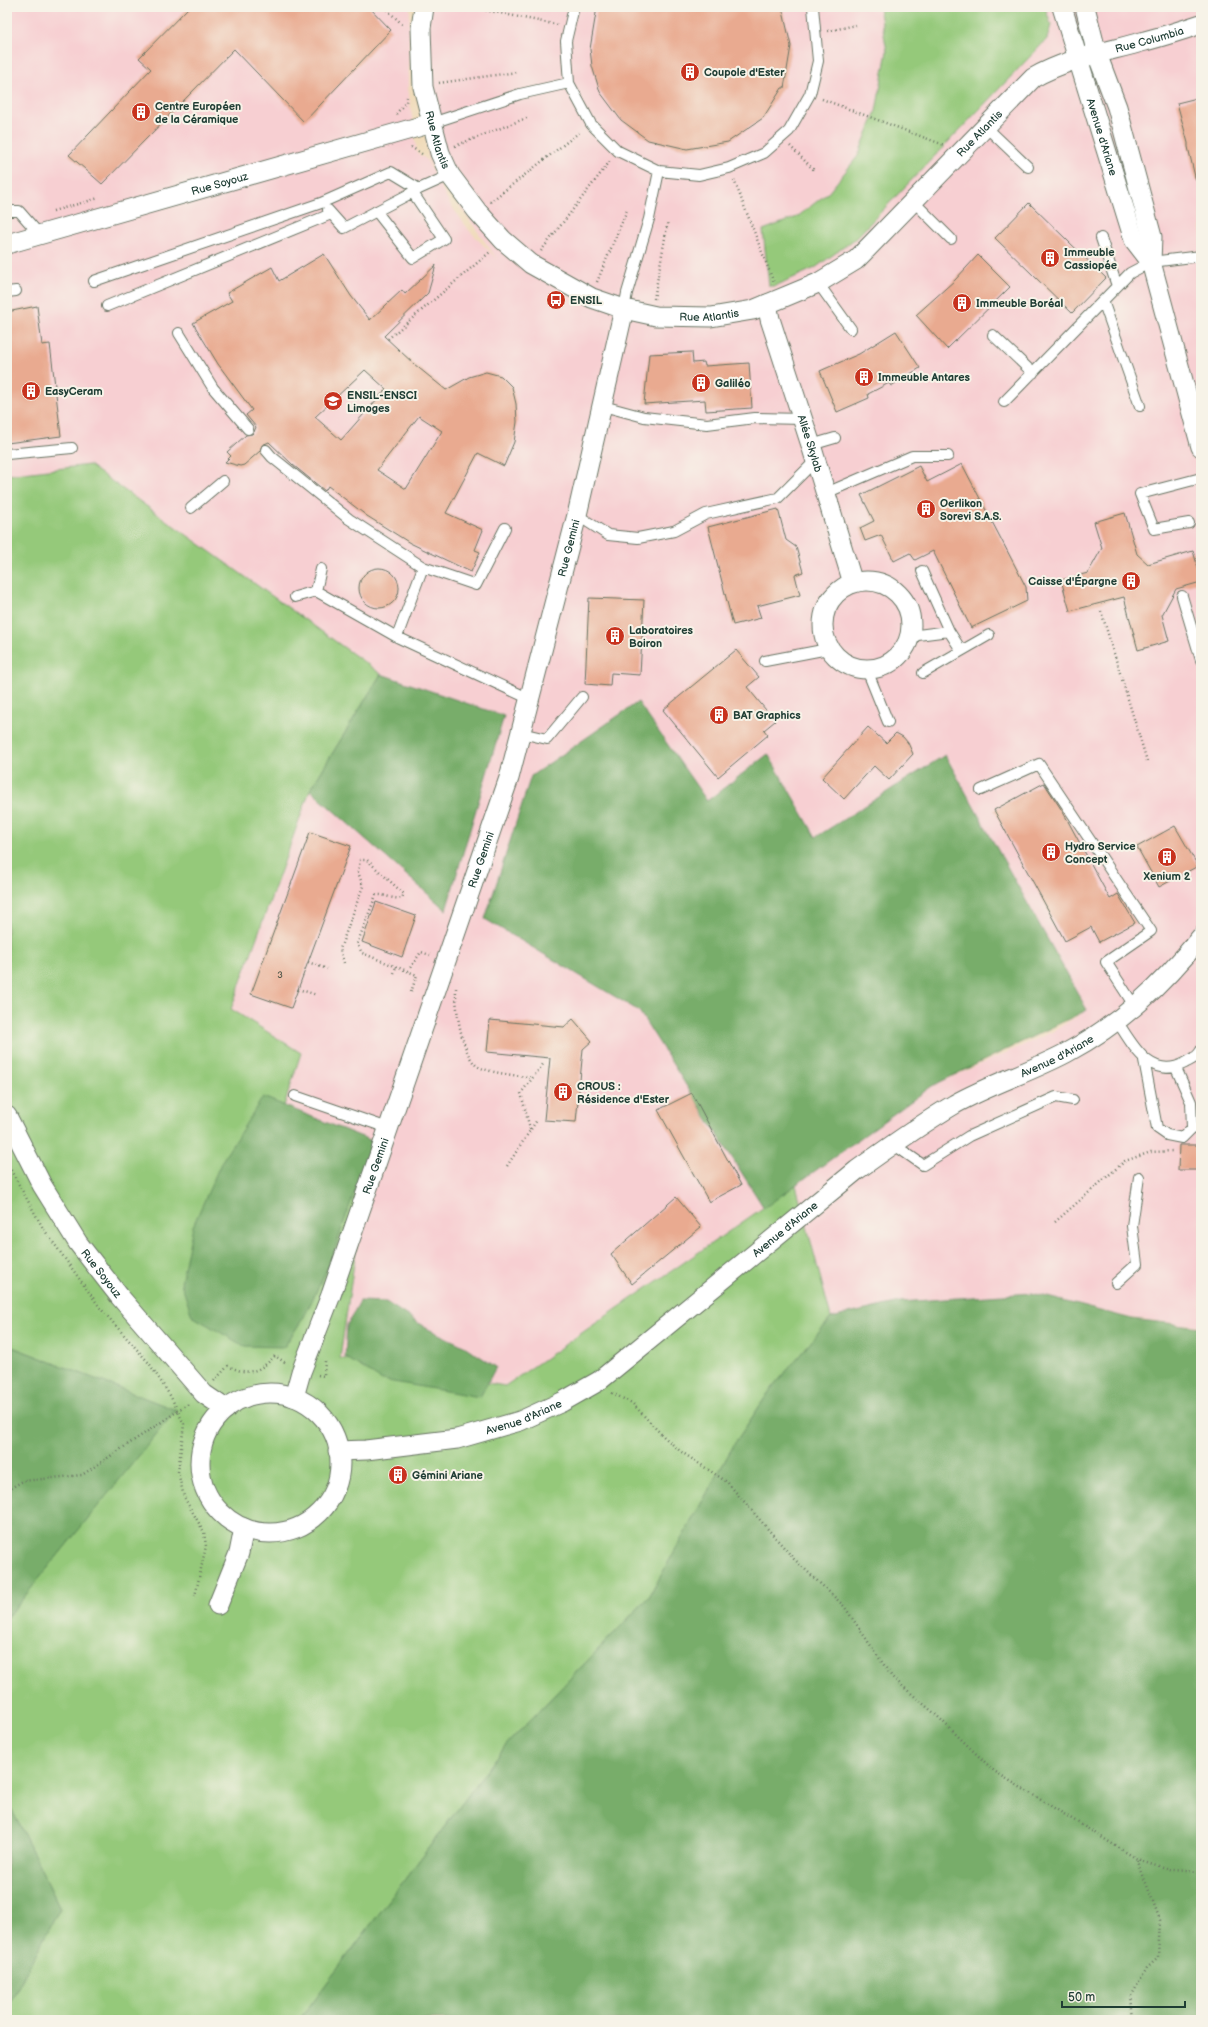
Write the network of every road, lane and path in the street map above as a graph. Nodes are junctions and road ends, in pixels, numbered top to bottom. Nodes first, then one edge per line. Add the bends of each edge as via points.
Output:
1 (384, 7) edge
2 (424, 7) edge
3 (574, 7) edge
4 (813, 7) edge
5 (1062, 7) edge
6 (1084, 7) edge
7 (470, 8) edge
8 (1201, 24) edge
9 (856, 25) dead end
10 (404, 27) dead end
11 (569, 28) junction
12 (816, 34) junction
13 (1098, 54) junction
14 (1077, 58) junction
15 (517, 72) dead end
16 (568, 83) junction
17 (415, 91) junction
18 (810, 94) junction
19 (389, 116) dead end
20 (529, 117) dead end
21 (432, 124) junction
22 (591, 124) junction
23 (985, 126) junction
24 (781, 137) junction
25 (618, 150) junction
26 (962, 151) junction
27 (440, 153) junction
28 (1028, 167) dead end
29 (729, 168) junction
30 (659, 171) junction
31 (815, 171) dead end
32 (450, 175) junction
33 (416, 191) junction
34 (102, 197) dead end
35 (912, 202) junction
36 (321, 203) junction
37 (627, 210) dead end
38 (7, 211) edge
39 (51, 211) dead end
40 (376, 211) junction
41 (477, 212) junction
42 (331, 214) junction
43 (668, 221) dead end
44 (40, 235) junction
45 (1100, 238) dead end
46 (951, 239) dead end
47 (7, 244) edge
48 (490, 252) dead end
49 (1201, 256) edge
50 (1151, 262) junction
51 (531, 264) junction
52 (94, 281) dead end
53 (818, 283) junction
54 (596, 284) dead end
55 (774, 286) dead end
56 (1117, 286) junction
57 (654, 300) dead end
58 (1103, 301) junction
59 (767, 304) junction
60 (107, 306) dead end
61 (624, 310) junction
62 (851, 329) dead end
63 (179, 334) dead end
64 (993, 336) dead end
65 (388, 340) dead end
66 (1033, 373) junction
67 (1004, 402) dead end
68 (603, 406) junction
69 (1140, 406) dead end
70 (803, 419) junction
71 (248, 429) dead end
72 (835, 438) dead end
73 (1201, 447) edge
74 (72, 448) dead end
75 (266, 450) dead end
76 (814, 452) junction
77 (7, 454) edge
78 (948, 456) dead end
79 (1201, 478) edge
80 (223, 481) dead end
81 (826, 493) junction
82 (191, 508) dead end
83 (577, 515) junction
84 (1189, 522) dead end
85 (505, 528) dead end
86 (423, 567) junction
87 (321, 569) dead end
88 (922, 571) dead end
89 (853, 583) junction
90 (316, 591) junction
91 (1182, 596) dead end
92 (294, 597) dead end
93 (1101, 611) dead end
94 (949, 631) junction
95 (989, 635) dead end
96 (910, 636) junction
97 (397, 638) junction
98 (828, 648) junction
99 (962, 650) junction
100 (1201, 660) edge
101 (765, 661) dead end
102 (867, 670) junction
103 (923, 673) dead end
104 (582, 697) dead end
105 (530, 699) junction
106 (888, 722) dead end
107 (521, 733) junction
108 (1147, 761) dead end
109 (981, 790) dead end
110 (1201, 937) edge
111 (430, 955) dead end
112 (308, 962) dead end
113 (344, 963) dead end
114 (396, 967) junction
115 (327, 969) dead end
116 (408, 971) junction
117 (394, 973) dead end
118 (457, 982) dead end
119 (298, 989) dead end
120 (317, 995) dead end
121 (410, 995) dead end
122 (1135, 1007) junction
123 (1117, 1021) junction
124 (1201, 1050) edge
125 (1144, 1060) junction
126 (544, 1062) dead end
127 (1176, 1068) junction
128 (533, 1078) junction
129 (295, 1096) dead end
130 (1073, 1100) dead end
131 (7, 1116) edge
132 (537, 1120) dead end
133 (388, 1128) junction
134 (530, 1129) junction
135 (893, 1144) junction
136 (1174, 1151) dead end
137 (7, 1163) edge
138 (507, 1166) dead end
139 (1139, 1176) dead end
140 (1055, 1222) dead end
141 (1116, 1283) dead end
142 (301, 1372) junction
143 (324, 1376) dead end
144 (599, 1381) junction
145 (204, 1394) junction
146 (294, 1397) junction
147 (226, 1409) junction
148 (179, 1411) junction
149 (338, 1451) junction
150 (7, 1490) edge
151 (244, 1528) junction
152 (195, 1596) dead end
153 (218, 1605) dead end
154 (1137, 1858) junction
155 (1201, 1872) edge
156 (1134, 2020) edge

1 - 10 path
2 - 17 street, Rue Atlantis
3 - 11 lane
4 - 12 lane
5 - 14 street, Avenue d'Ariane
6 - 13 street, Avenue d'Ariane
7 - 11 path
8 - 13 street, Rue Columbia
9 - 12 path
11 - 16 lane via 566,41
12 - 18 lane via 818,61
13 - 14 street, Rue Atlantis
13 - 50 street, Avenue d'Ariane via 1117,107 1152,237
14 - 23 street, Rue Atlantis via 1052,67 1033,78
14 - 50 street, Avenue d'Ariane via 1134,240
15 - 17 path via 437,83
16 - 21 lane via 520,94
16 - 22 lane
17 - 19 path via 397,114
17 - 21 street, Rue Atlantis
18 - 24 lane via 789,131
18 - 26 path
20 - 27 path
21 - 27 street, Rue Atlantis
21 - 44 street, Rue Soyouz
22 - 25 lane
22 - 41 path
23 - 26 street, Rue Atlantis
23 - 28 lane
24 - 29 lane via 764,153
24 - 31 path
25 - 30 lane
25 - 51 path
26 - 35 street, Rue Atlantis
27 - 32 street, Rue Atlantis
29 - 30 lane via 699,175
29 - 55 path
30 - 61 lane via 649,219
32 - 33 lane
32 - 41 street, Rue Atlantis
33 - 36 lane via 391,172
33 - 40 lane
33 - 40 lane via 444,239 413,258
34 - 39 path
35 - 46 lane
35 - 53 street, Rue Atlantis via 856,260
36 - 42 lane
36 - 52 lane
37 - 54 path
38 - 44 lane via 19,211
40 - 42 lane via 344,228
41 - 51 street, Rue Atlantis via 503,240
42 - 60 lane
43 - 57 path
44 - 47 street, Rue Soyouz
45 - 56 lane
48 - 65 path
49 - 50 lane
50 - 56 lane via 1130,273
50 - 73 street, Avenue d'Ariane
51 - 61 street, Rue Atlantis via 592,298
53 - 59 street, Rue Atlantis
53 - 62 lane
56 - 58 lane
58 - 66 lane
58 - 69 lane
59 - 61 street, Rue Atlantis via 753,310 711,317 656,316
59 - 70 street, Allée Skylab
61 - 68 street, Rue Gemini
63 - 71 lane via 214,388
64 - 66 lane
66 - 67 lane
68 - 70 lane via 644,417 707,424 755,418
68 - 83 street, Rue Gemini
70 - 76 street, Allée Skylab
72 - 76 lane
74 - 77 lane
75 - 86 lane via 349,519
76 - 81 street, Allée Skylab
76 - 83 lane via 778,498 706,514 674,531 638,538 608,535
78 - 81 lane via 912,456
79 - 84 lane via 1140,494 1154,529
80 - 82 lane
81 - 89 street, Allée Skylab
83 - 105 street, Rue Gemini
85 - 86 lane via 476,585
86 - 97 lane
87 - 90 lane
88 - 94 lane
89 - 96 street via 873,581 892,588 909,609 912,623
89 - 98 street via 831,598 825,610 823,636
90 - 92 lane
90 - 97 lane
91 - 100 lane
93 - 108 path
94 - 96 lane
94 - 99 lane
95 - 99 lane
96 - 102 street via 904,650 894,660 882,667
97 - 105 lane
98 - 101 lane
98 - 102 street via 839,660 852,668
99 - 103 lane
102 - 106 lane
104 - 107 lane via 547,739
105 - 107 street, Rue Gemini
107 - 133 street, Rue Gemini via 509,778
109 - 122 lane via 1039,764 1151,931 1106,962
110 - 122 street, Avenue d'Ariane via 1172,972
111 - 116 path via 421,952
112 - 115 path
113 - 114 path via 340,949 363,886 358,872 360,860 366,860 404,894 402,898 397,899 376,895 357,944 362,953
114 - 116 path
114 - 117 path
116 - 121 path via 417,975
118 - 128 path via 457,1015 472,1063 480,1068
119 - 120 path
122 - 123 street, Avenue d'Ariane
123 - 125 lane
123 - 135 street, Avenue d'Ariane via 1066,1053 956,1104
124 - 127 lane via 1198,1056
125 - 127 lane via 1160,1068
125 - 127 lane via 1157,1128 1167,1135 1182,1138 1192,1128 1192,1102
126 - 128 path
128 - 134 path via 521,1093
129 - 133 lane
130 - 135 lane via 1056,1097 969,1136 923,1165
131 - 145 street, Rue Soyouz via 42,1185 78,1243 120,1297
132 - 134 path
133 - 142 street, Rue Gemini via 331,1295
134 - 138 path
135 - 144 street, Avenue d'Ariane via 857,1170
136 - 140 path via 1151,1152 1125,1161
137 - 148 path via 43,1228 102,1309 148,1363
139 - 141 lane via 1132,1226 1137,1264
142 - 143 path
142 - 145 path via 275,1356 264,1367 251,1372 240,1372 228,1366
142 - 146 street, Rue Gemini
144 - 149 street, Avenue d'Ariane via 520,1422 457,1438 366,1450
144 - 154 path via 610,1392 632,1403 680,1451 727,1482 794,1559 844,1606 892,1677 994,1771
145 - 147 street, Rue Soyouz
145 - 148 path
146 - 147 street via 258,1394 236,1402
146 - 149 street via 315,1409 323,1418 330,1428
147 - 151 street via 217,1417 204,1438 201,1474 208,1496 215,1506 228,1519
148 - 150 path via 82,1475 23,1481
148 - 152 path via 184,1424 178,1472 184,1497 204,1532 206,1546
149 - 151 street via 335,1487 323,1508 314,1517 304,1524 281,1532 268,1533
151 - 153 street via 239,1553
154 - 155 path via 1174,1870
154 - 156 path via 1160,1920 1158,1958 1147,1967 1132,1995

